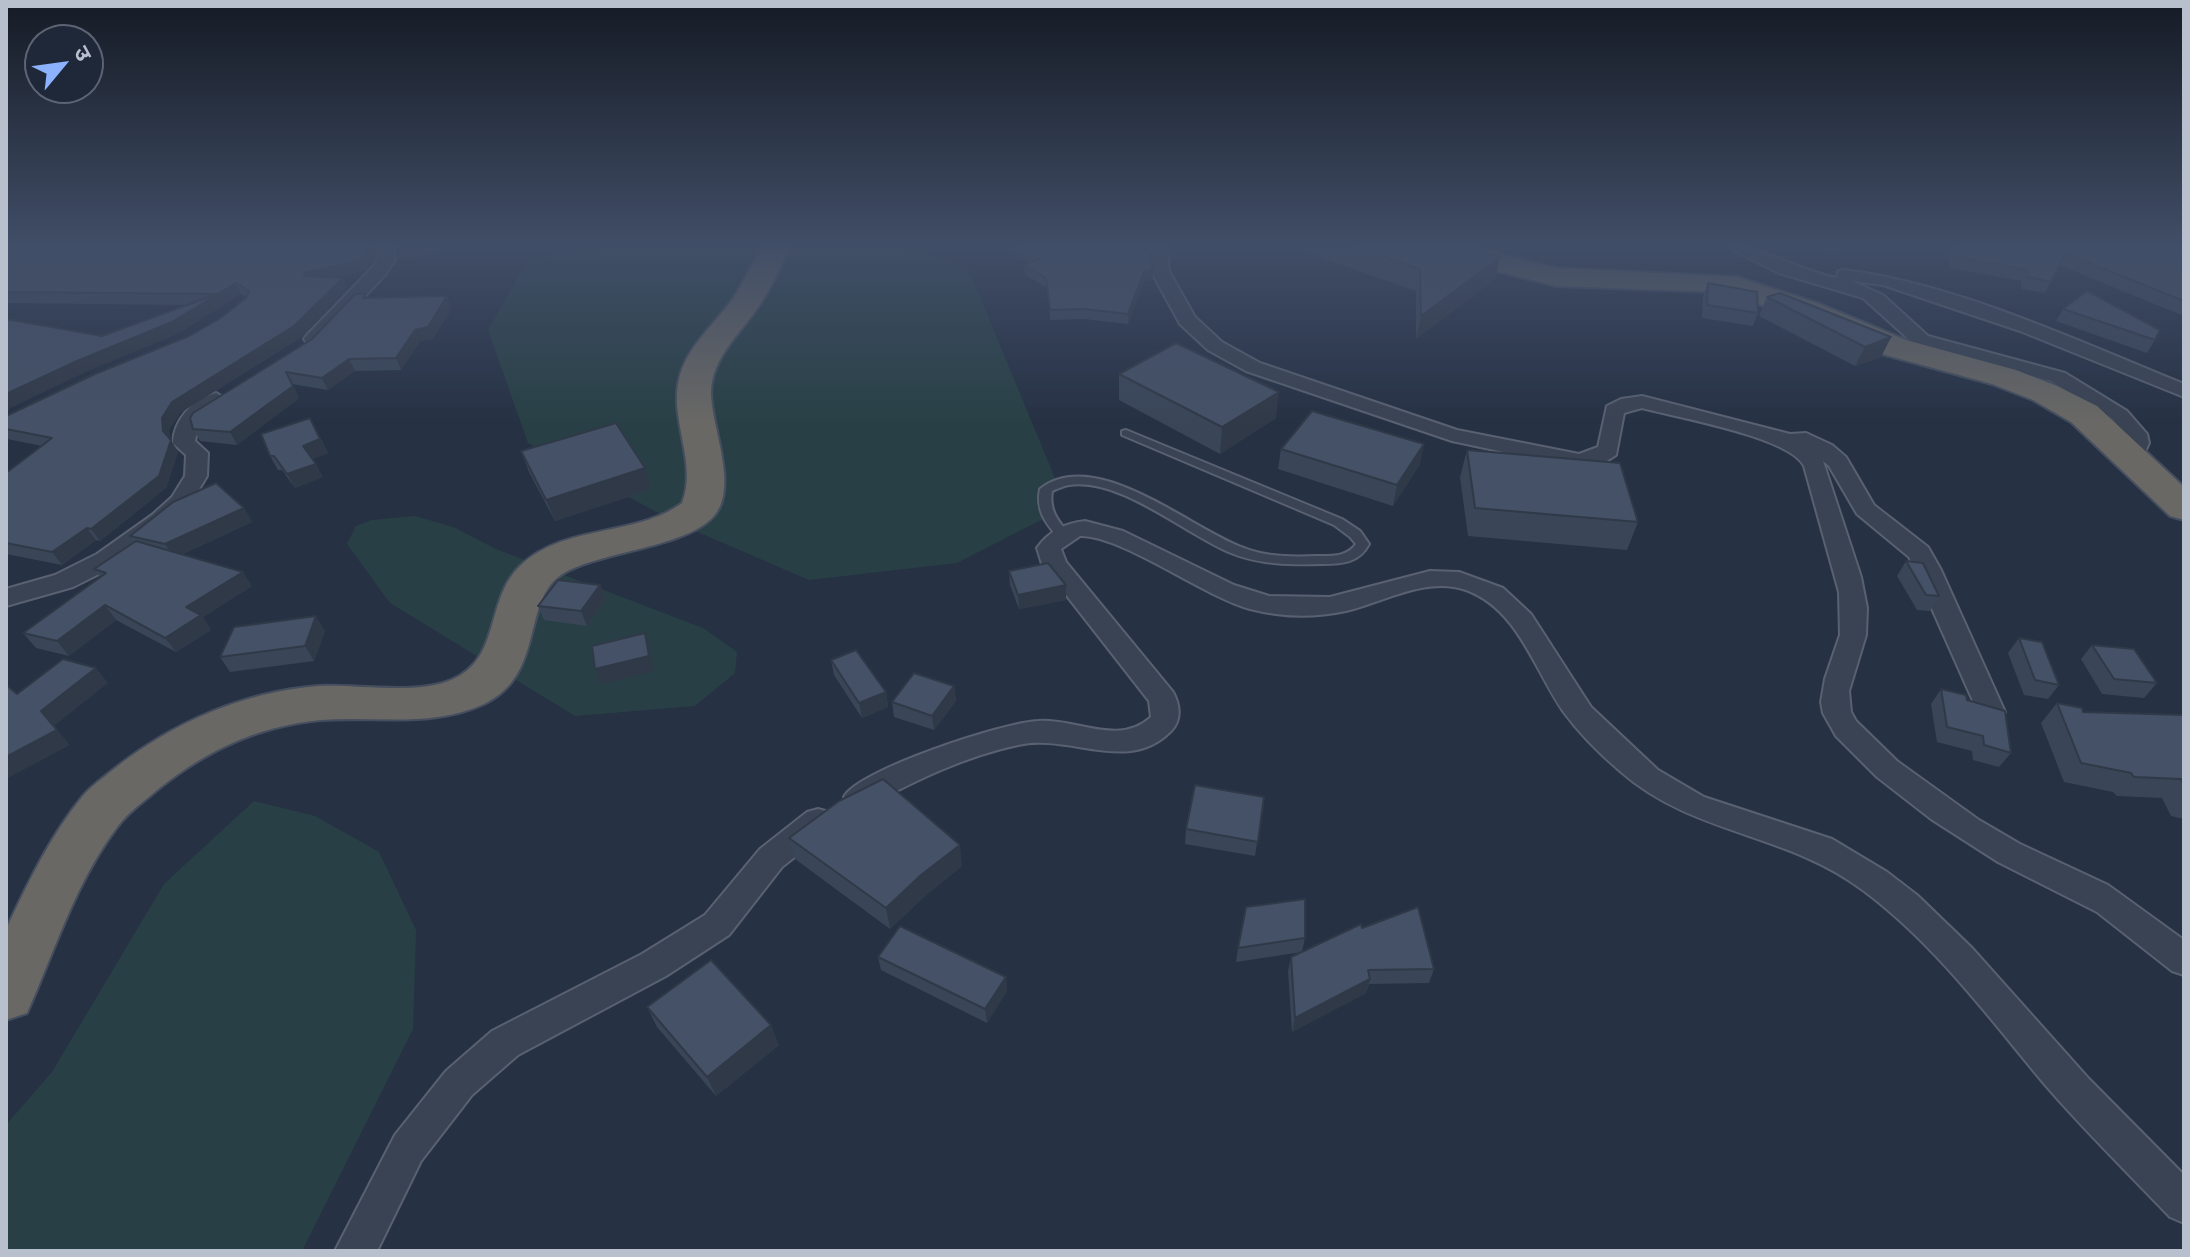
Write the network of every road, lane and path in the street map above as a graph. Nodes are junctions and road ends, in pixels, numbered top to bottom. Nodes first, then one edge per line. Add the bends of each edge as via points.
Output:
1 (343, 307) edge
2 (743, 307) edge
3 (1180, 307) edge
4 (1797, 307) edge
5 (1886, 307) edge
6 (1966, 307) edge
7 (295, 355) edge
8 (232, 389) edge
9 (2184, 391) edge
10 (1126, 433) dead end
11 (1778, 437) junction
12 (2131, 460) junction
13 (2184, 508) edge
14 (1062, 533) junction
15 (6, 598) edge
16 (1991, 712) edge
17 (2184, 960) edge
18 (6, 994) edge
19 (2184, 1203) edge
20 (355, 1251) edge

1 - 7 street
2 - 18 highway via 695,378 706,492 698,510 674,524 576,550 543,567 521,594 506,657 483,684 419,704 338,702 268,710 206,732 152,764 102,809 46,906
3 - 11 street via 1215,346 1282,379 1419,426 1579,461 1608,450 1619,405 1642,402
4 - 12 highway via 1894,347 2045,393 2084,414
5 - 12 street via 1921,340 2039,370 2075,385 2120,415 2136,434
6 - 9 street
8 - 15 street via 198,411 183,430 184,443 197,453 196,476 181,501 106,560 64,581
10 - 14 lane via 1338,522 1363,544 1359,553 1294,561 1260,557 1132,495 1087,481 1056,482 1046,489 1042,506
11 - 16 street via 1800,438 1824,450 1846,471 1865,509 1919,552
11 - 17 street via 1802,450 1815,466 1852,588 1854,626 1836,691 1837,713 1852,735 1957,822 2098,896
12 - 13 highway
14 - 19 street via 1088,527 1111,534 1244,599 1292,608 1354,601 1422,579 1447,577 1480,587 1512,608 1572,703 1652,782 1687,802 1844,859 1912,912
14 - 20 street via 1049,548 1054,564 1163,699 1165,720 1154,734 1136,742 1110,743 1072,732 1035,731 995,741 868,792 820,819 771,858 717,925 654,965 505,1043 459,1083 408,1148

